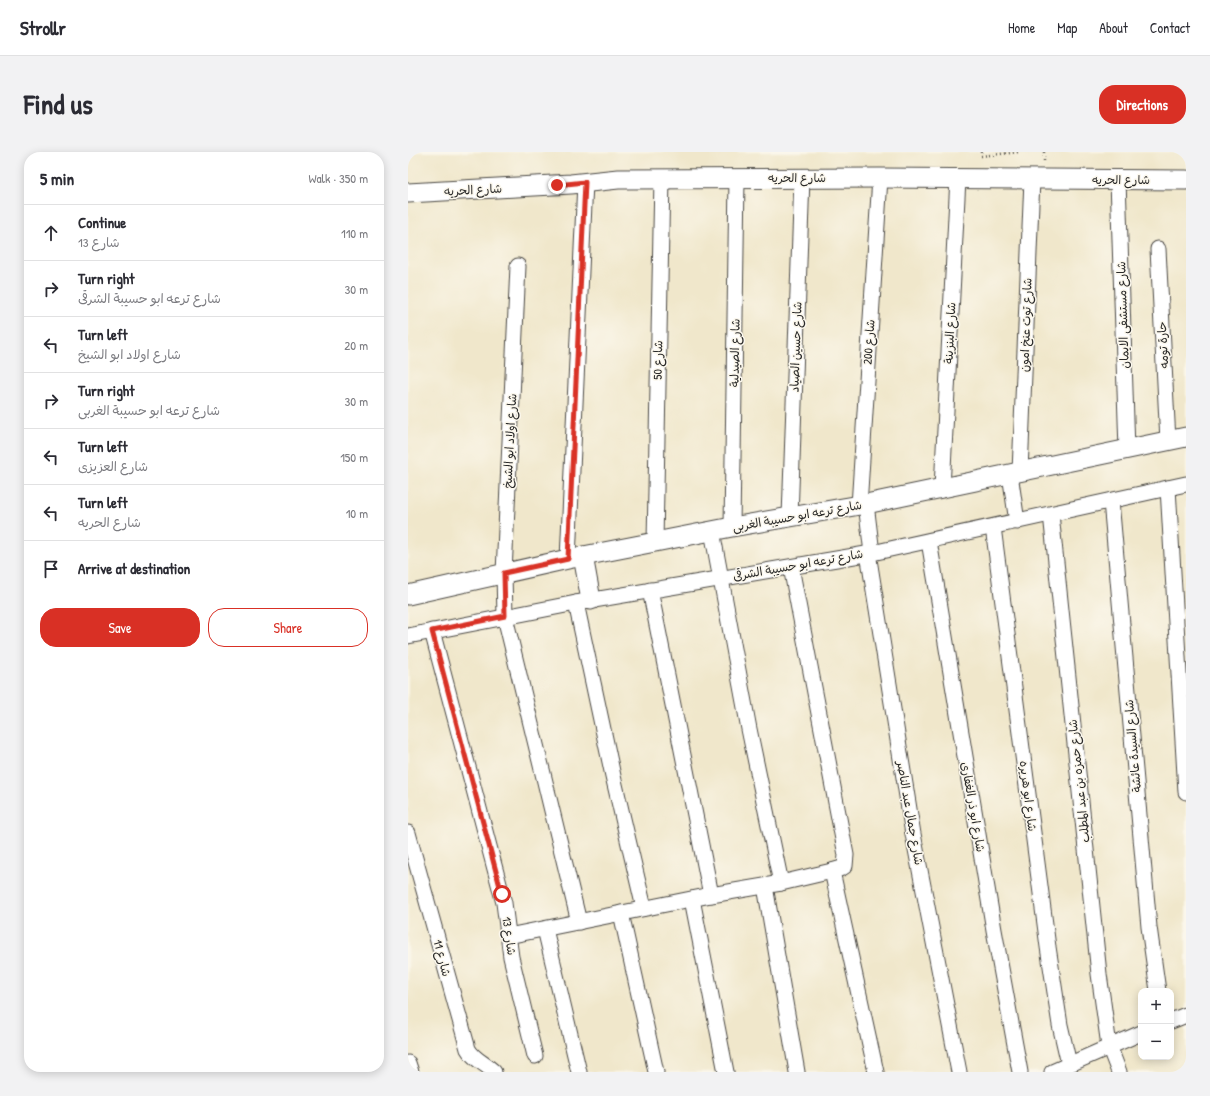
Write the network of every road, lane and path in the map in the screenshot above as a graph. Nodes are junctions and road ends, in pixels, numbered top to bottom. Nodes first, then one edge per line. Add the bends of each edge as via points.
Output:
1 (1020, 152) edge
2 (981, 154) edge
3 (662, 178) junction
4 (737, 178) junction
5 (802, 178) junction
6 (880, 178) junction
7 (958, 178) junction
8 (1032, 179) junction
9 (1118, 180) junction
10 (1186, 180) edge
11 (585, 182) junction
12 (408, 193) edge
13 (1158, 249) dead end
14 (518, 266) dead end
15 (1177, 439) edge
16 (1127, 450) junction
17 (1015, 473) junction
18 (1186, 484) edge
19 (942, 488) junction
20 (1168, 488) junction
21 (1111, 501) junction
22 (863, 505) junction
23 (1051, 514) junction
24 (790, 517) junction
25 (1017, 522) junction
26 (732, 527) junction
27 (993, 527) junction
28 (712, 531) junction
29 (929, 541) junction
30 (655, 542) junction
31 (870, 553) junction
32 (576, 558) junction
33 (791, 567) junction
34 (504, 573) junction
35 (721, 579) junction
36 (650, 590) junction
37 (408, 595) edge
38 (583, 601) junction
39 (505, 616) junction
40 (432, 631) junction
41 (408, 636) edge
42 (1186, 792) edge
43 (408, 833) edge
44 (832, 871) junction
45 (781, 883) junction
46 (765, 886) junction
47 (711, 895) junction
48 (692, 899) junction
49 (644, 908) junction
50 (621, 913) junction
51 (579, 922) junction
52 (545, 929) junction
53 (508, 936) junction
54 (1158, 988) edge
55 (1138, 1034) edge
56 (1109, 1046) junction
57 (535, 1056) dead end
58 (408, 1063) edge
59 (1069, 1064) junction
60 (411, 1072) edge
61 (494, 1072) edge
62 (579, 1072) edge
63 (656, 1072) edge
64 (726, 1072) edge
65 (797, 1072) edge
66 (876, 1072) edge
67 (959, 1072) edge
68 (1020, 1072) edge
69 (1052, 1072) edge
70 (1119, 1072) edge

1 - 2 path
3 - 4 street, شارع الحريه
3 - 11 street, شارع الحريه
3 - 30 street, شارع 50
4 - 5 street, شارع الحريه
4 - 26 street, شارع الصيدلية
5 - 6 street, شارع الحريه
5 - 24 street, شارع حسين الصياد
6 - 7 street, شارع الحريه
6 - 22 street, شارع 200
7 - 8 street, شارع الحريه
7 - 19 street, شارع البنزينة
8 - 9 street, شارع الحريه
8 - 17 street, شارع توت عنخ امون
9 - 10 street, شارع الحريه
9 - 16 street, شارع مستشفى الايمان
11 - 12 street, شارع الحريه
11 - 32 street
13 - 15 street, حارة تومه
14 - 34 street, شارع اولاد ابو الشيخ
15 - 16 street, شارع ترعه ابو حسيبة الغربى
16 - 17 street, شارع ترعه ابو حسيبة الغربى
17 - 19 street, شارع ترعه ابو حسيبة الغربى
17 - 25 street, شارع توت عنخ امون
18 - 20 street, شارع ترعه ابو حسيبة الشرقى
19 - 22 street, شارع ترعه ابو حسيبة الغربى
20 - 21 street, شارع ترعه ابو حسيبة الشرقى
20 - 42 street
21 - 23 street, شارع ترعه ابو حسيبة الشرقى
21 - 54 street, شارع السيدة عائشة via 1149,927
22 - 24 street, شارع ترعه ابو حسيبة الغربى
22 - 31 street, شارع 200
23 - 25 street, شارع ترعه ابو حسيبة الشرقى
23 - 56 street, شارع حمزه بن عبد المطلب via 1099,974
24 - 26 street, شارع ترعه ابو حسيبة الغربى
25 - 27 street, شارع ترعه ابو حسيبة الشرقى
26 - 28 street, شارع ترعه ابو حسيبة الغربى
27 - 29 street, شارع ترعه ابو حسيبة الشرقى
27 - 59 street, شارع ابو هريره via 1048,946 1060,1025
28 - 30 street, شارع ترعه ابو حسيبة الغربى
28 - 35 street
29 - 31 street, شارع ترعه ابو حسيبة الشرقى
29 - 68 street, شارع ابو ذر الغفارى
30 - 32 street, شارع ترعه ابو حسيبة الغربى
31 - 33 street, شارع ترعه ابو حسيبة الشرقى
31 - 67 street, شارع جمال عبد الناصر via 914,834
32 - 34 street, شارع ترعه ابو حسيبة الغربى
32 - 38 street
33 - 35 street, شارع ترعه ابو حسيبة الشرقى
33 - 44 street via 846,855 845,866
34 - 37 street, شارع ترعه ابو حسيبة الغربى
34 - 39 street, شارع اولاد ابو الشيخ
35 - 36 street, شارع ترعه ابو حسيبة الشرقى
35 - 45 street
36 - 38 street, شارع ترعه ابو حسيبة الشرقى
36 - 47 street
38 - 39 street, شارع ترعه ابو حسيبة الشرقى
38 - 49 street via 613,776
39 - 40 street, شارع ترعه ابو حسيبة الشرقى
39 - 51 street, شارع اولاد ابو الشيخ
40 - 41 street, شارع ترعه ابو حسيبة الشرقى
40 - 53 street, شارع 13 via 502,894
43 - 61 street, شارع 11 via 468,1049 474,1057
44 - 45 street
44 - 66 street
45 - 46 street
46 - 47 street
46 - 65 street
47 - 48 street
48 - 49 street
48 - 64 street
49 - 50 street
50 - 51 street
50 - 63 street
51 - 52 street
52 - 53 street
52 - 62 street
53 - 57 street, شارع 13
55 - 56 street
56 - 59 street
56 - 70 street, شارع حمزه بن عبد المطلب
58 - 60 street
59 - 69 street

